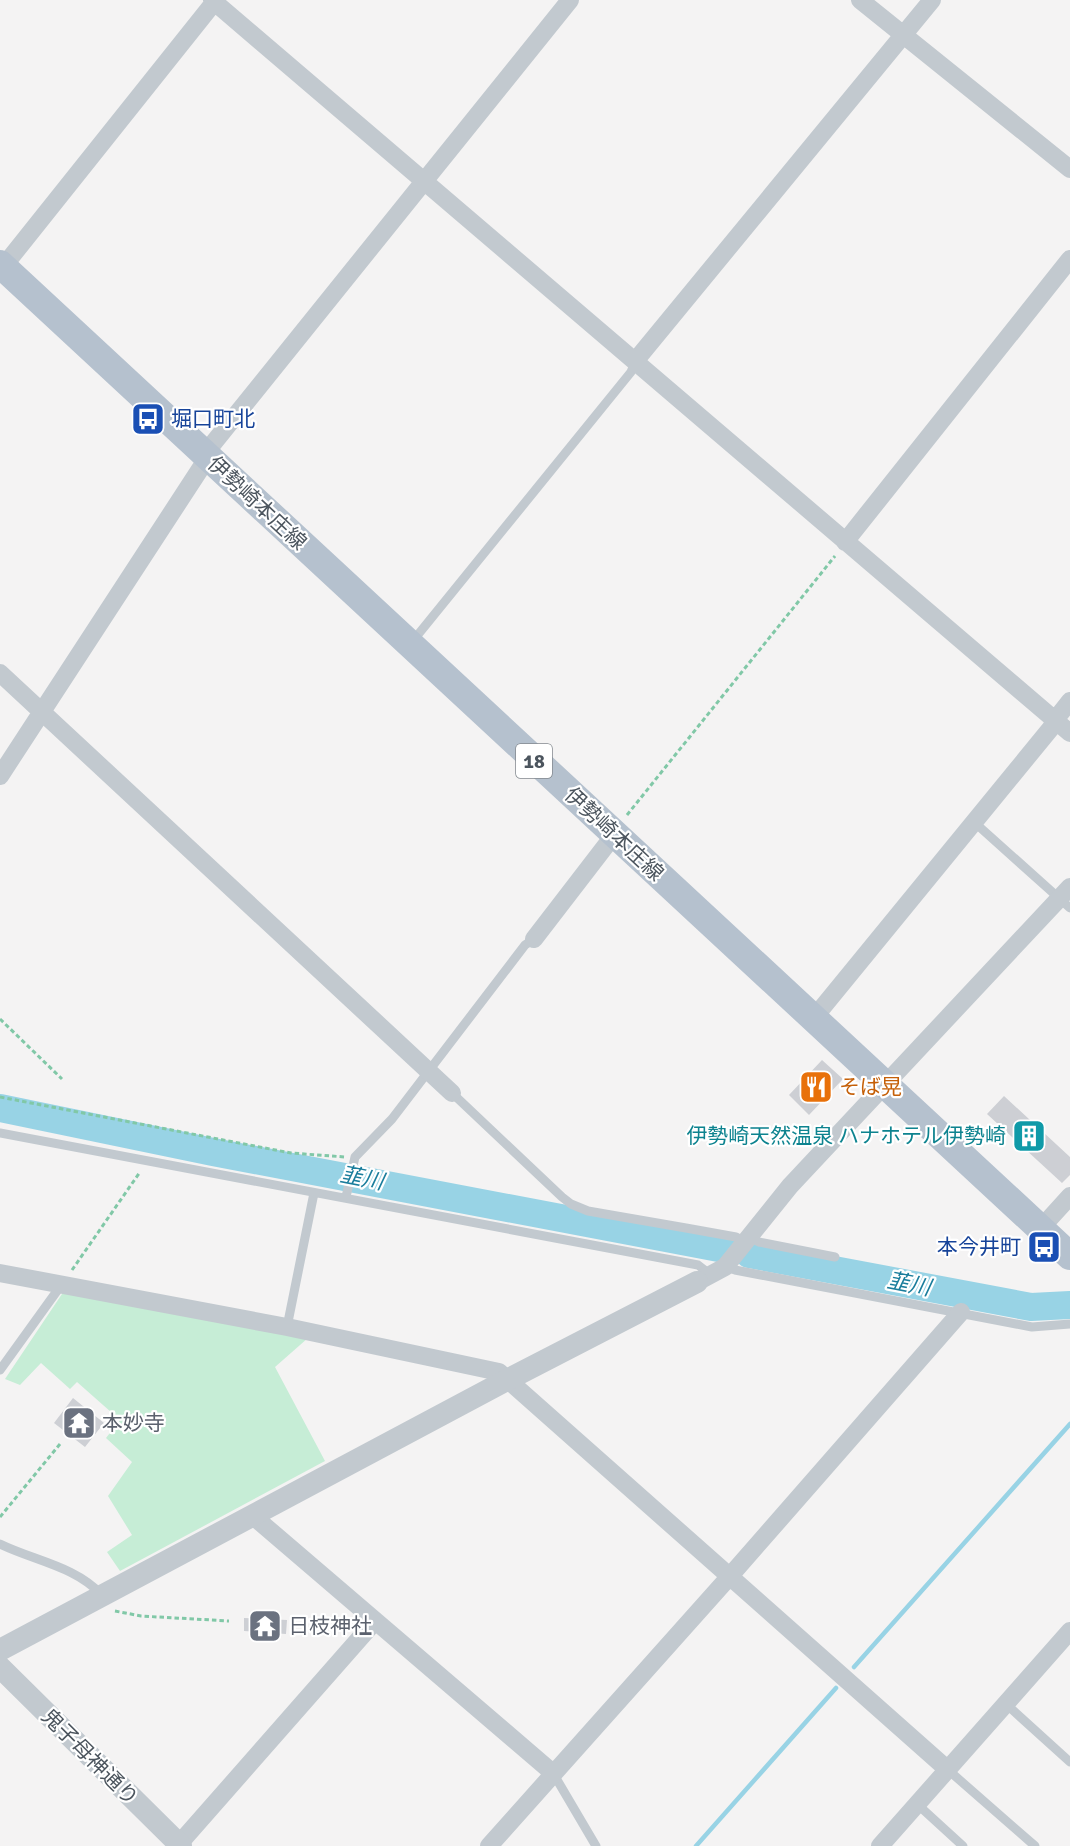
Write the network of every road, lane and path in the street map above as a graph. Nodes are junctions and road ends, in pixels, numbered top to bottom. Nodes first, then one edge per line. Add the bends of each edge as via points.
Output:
1 (570, 0) edge
2 (860, 0) edge
3 (932, 0) edge
4 (214, 1) edge
5 (904, 35) junction
6 (1070, 170) edge
7 (424, 183) junction
8 (1070, 259) edge
9 (1, 265) edge
10 (636, 360) junction
11 (208, 457) junction
12 (845, 542) junction
13 (410, 645) junction
14 (0, 673) edge
15 (1070, 701) edge
16 (41, 712) junction
17 (1055, 720) junction
18 (1070, 733) edge
19 (0, 776) edge
20 (974, 822) junction
21 (614, 835) junction
22 (1066, 898) edge
23 (534, 939) joint
24 (0, 1019) edge
25 (813, 1019) junction
26 (428, 1071) junction
27 (62, 1079) dead end
28 (884, 1084) junction
29 (452, 1093) joint
30 (0, 1097) edge
31 (0, 1133) edge
32 (146, 1160) junction
33 (354, 1161) junction
34 (314, 1193) junction
35 (347, 1195) junction
36 (1070, 1196) edge
37 (1041, 1228) junction
38 (747, 1239) junction
39 (1070, 1256) edge
40 (835, 1257) dead end
41 (0, 1273) edge
42 (711, 1275) junction
43 (62, 1284) junction
44 (961, 1312) junction
45 (1070, 1324) edge
46 (287, 1327) junction
47 (0, 1370) edge
48 (507, 1380) junction
49 (60, 1444) dead end
50 (253, 1516) junction
51 (0, 1517) edge
52 (0, 1544) edge
53 (730, 1576) junction
54 (98, 1597) junction
55 (229, 1621) dead end
56 (375, 1622) junction
57 (1070, 1631) edge
58 (0, 1650) edge
59 (0, 1667) edge
60 (1006, 1704) junction
61 (1070, 1762) edge
62 (947, 1769) junction
63 (553, 1773) junction
64 (917, 1804) junction
65 (180, 1845) edge
66 (489, 1846) edge
67 (596, 1846) edge
68 (880, 1846) edge
69 (963, 1846) edge
70 (1035, 1846) edge

1 - 7 street
2 - 5 street
3 - 5 street
4 - 7 street
4 - 9 street
5 - 6 street
5 - 10 street
7 - 10 street
7 - 11 street via 211,446
8 - 12 street
9 - 11 main road, 伊勢崎本庄線 / 18
10 - 12 street
10 - 13 lane via 632,372
11 - 13 main road, 伊勢崎本庄線 / 18
11 - 16 street
12 - 17 street
12 - 21 path
13 - 21 main road, 伊勢崎本庄線 / 18
14 - 16 street
15 - 17 street
16 - 19 street
16 - 26 street
17 - 18 street
17 - 20 street
20 - 22 lane
20 - 25 street
21 - 23 street
21 - 25 main road, 伊勢崎本庄線 / 18
22 - 28 street
23 - 26 lane via 525,945
24 - 27 path
25 - 28 main road, 伊勢崎本庄線 / 18
26 - 29 street
26 - 33 lane
28 - 37 main road, 伊勢崎本庄線 / 18
28 - 38 street
29 - 38 lane via 571,1204 588,1211
30 - 33 path via 291,1153
31 - 32 lane
32 - 34 lane
32 - 43 path
33 - 35 lane
34 - 35 lane
34 - 46 lane
35 - 42 lane via 699,1264
36 - 37 street
37 - 39 main road, 伊勢崎本庄線 / 18
38 - 40 lane
38 - 42 street
41 - 43 street
42 - 44 lane via 735,1270
42 - 48 street
43 - 46 street
43 - 47 lane
44 - 45 lane via 1032,1327
44 - 53 street
46 - 48 street via 500,1372
48 - 50 street
48 - 53 street
49 - 51 path
50 - 54 street
50 - 56 street
52 - 54 lane via 61,1566 92,1583
53 - 62 street
53 - 63 street
54 - 55 path via 101,1608 141,1616
54 - 58 street
56 - 63 street
56 - 65 street
57 - 60 street
59 - 65 street, 鬼子母神通り
60 - 61 lane
60 - 62 street
62 - 64 street
62 - 70 lane
63 - 66 street
63 - 67 lane
64 - 68 street
64 - 69 lane

